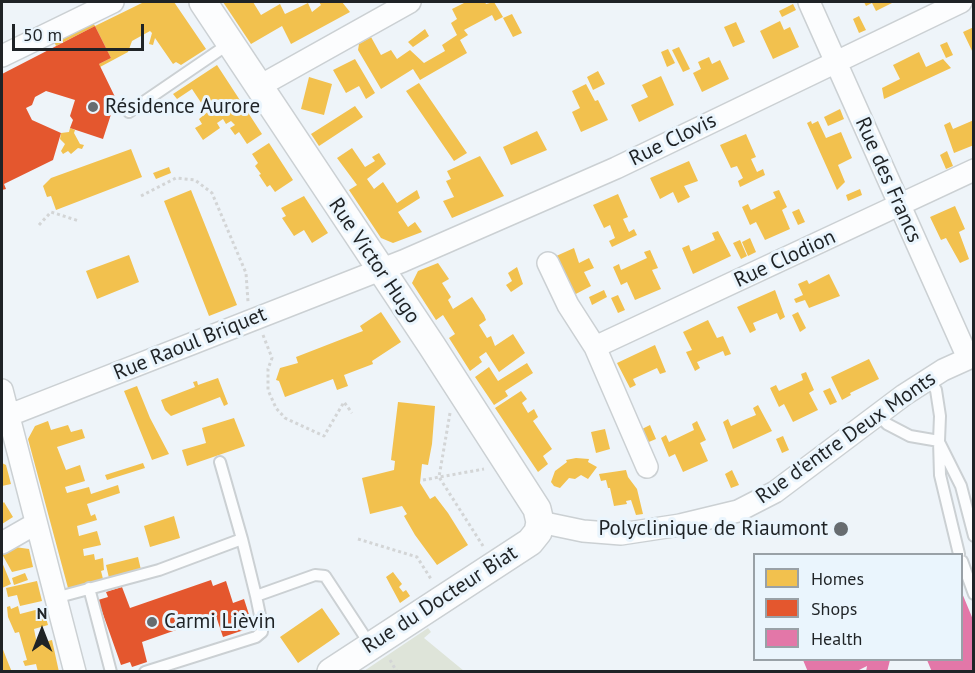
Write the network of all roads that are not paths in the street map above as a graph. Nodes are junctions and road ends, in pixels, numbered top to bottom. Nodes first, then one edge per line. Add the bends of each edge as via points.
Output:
1 (112, 2) edge
2 (203, 2) edge
3 (410, 2) edge
4 (809, 2) edge
5 (961, 2) edge
6 (230, 43) junction
7 (2, 56) edge
8 (836, 61) junction
9 (258, 87) junction
10 (129, 112) dead end
11 (974, 170) edge
12 (898, 204) junction
13 (548, 263) dead end
14 (380, 270) junction
15 (595, 347) junction
16 (970, 357) edge
17 (929, 379) junction
18 (2, 390) edge
19 (878, 414) junction
20 (5, 417) edge
21 (939, 441) junction
22 (220, 462) dead end
23 (647, 467) dead end
24 (540, 522) junction
25 (35, 524) junction
26 (974, 536) edge
27 (242, 539) junction
28 (2, 543) edge
29 (958, 553) edge
30 (963, 564) edge
31 (89, 588) junction
32 (974, 594) edge
33 (256, 596) junction
34 (55, 598) junction
35 (371, 646) junction
36 (75, 672) edge
37 (111, 672) edge
38 (145, 672) edge
39 (331, 672) edge

1 - 7 street
2 - 6 street, Rue Victor Hugo
3 - 9 street
4 - 8 street, Rue des Francs
5 - 8 street, Rue Clovis
6 - 9 street, Rue Victor Hugo
6 - 10 lane
8 - 12 street, Rue des Francs
8 - 14 street, Rue Clovis via 616,168
9 - 14 street, Rue Victor Hugo
11 - 12 street, Rue Clodion
12 - 15 street, Rue Clodion
12 - 16 street, Rue des Francs
13 - 15 street via 568,305
14 - 20 street, Rue Raoul Briquet
14 - 24 street, Rue Victor Hugo via 537,509
15 - 23 street
16 - 17 street, Rue d'entre Deux Monts
17 - 19 street, Rue d'entre Deux Monts
17 - 21 lane via 936,390
18 - 20 street
19 - 21 lane via 887,424 910,436
19 - 24 street, Rue d'entre Deux Monts via 775,492 738,511 621,534
20 - 25 street
21 - 26 lane via 961,486
21 - 29 lane via 940,475
22 - 27 lane
24 - 35 street, Rue du Docteur Biat via 530,542
25 - 28 street
25 - 34 street
27 - 31 lane via 159,570
27 - 33 lane
30 - 32 lane
31 - 34 lane
31 - 37 lane
33 - 35 lane via 315,575 325,576
33 - 38 lane via 262,625 262,632 256,637
34 - 36 street
35 - 39 street, Rue du Docteur Biat

